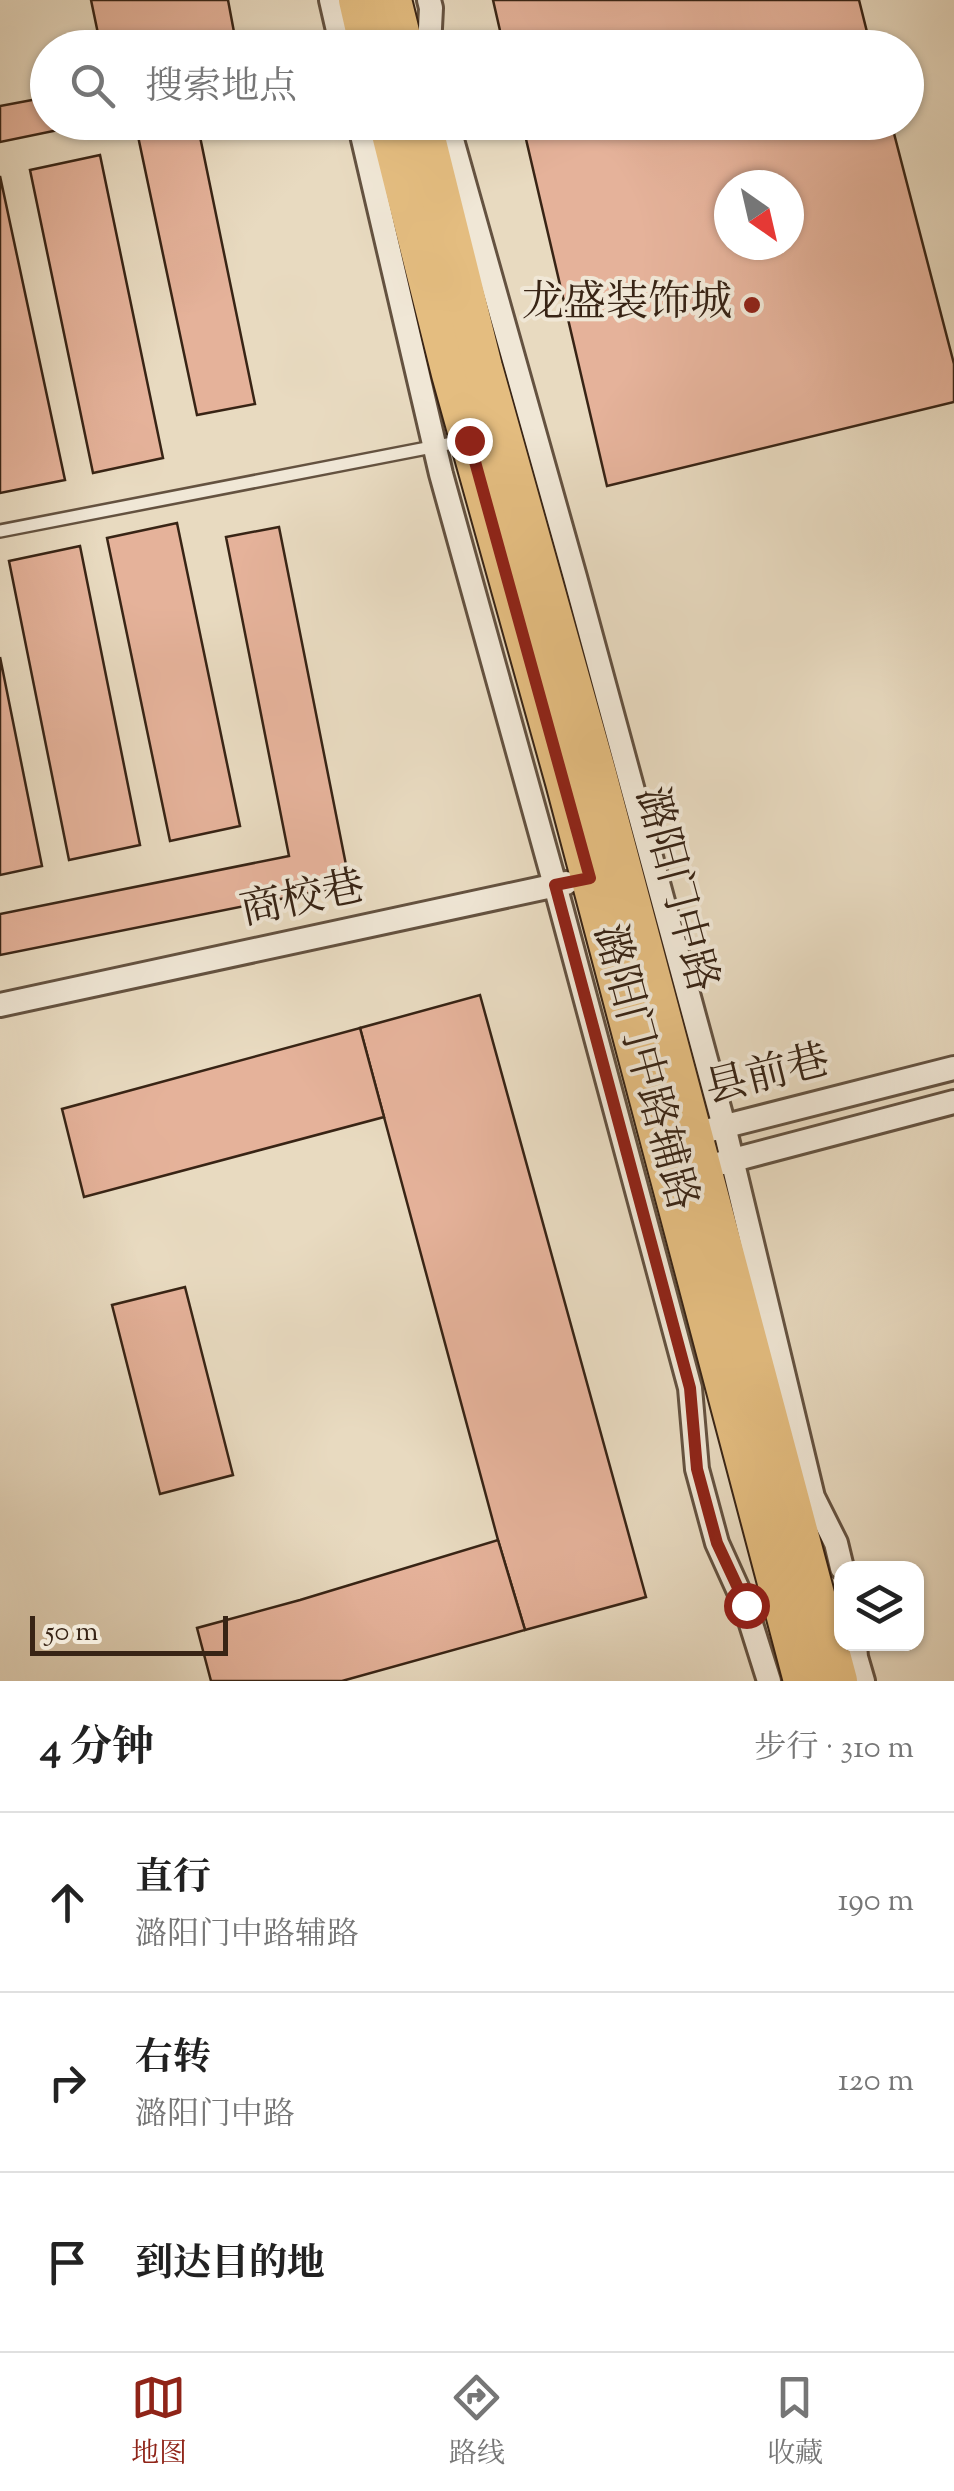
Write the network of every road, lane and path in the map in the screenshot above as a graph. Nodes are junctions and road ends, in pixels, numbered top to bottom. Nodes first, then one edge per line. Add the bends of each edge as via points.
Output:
1 (331, 0) edge
2 (358, 0) edge
3 (392, 0) edge
4 (429, 0) edge
5 (338, 30) edge
6 (365, 30) edge
7 (400, 30) edge
8 (429, 30) edge
9 (365, 140) edge
10 (393, 140) edge
11 (425, 140) edge
12 (452, 140) edge
13 (468, 439) junction
14 (0, 531) edge
15 (589, 878) junction
16 (0, 1005) edge
17 (954, 1068) edge
18 (954, 1102) edge
19 (704, 1150) junction
20 (840, 1561) edge
21 (856, 1651) edge
22 (770, 1681) edge
23 (803, 1681) edge
24 (838, 1681) edge
25 (863, 1681) edge

1 - 5 street
2 - 6 main road
3 - 7 main road
4 - 8 street
9 - 13 street
10 - 13 main road, 潞阳门中路
11 - 13 main road, 潞阳门中路
12 - 19 street, 潞阳门中路辅路 via 580,596
13 - 14 lane
13 - 15 main road, 潞阳门中路
15 - 16 street, 商校巷
15 - 19 main road, 潞阳门中路
15 - 22 street, 潞阳门中路辅路 via 690,1388 697,1469 717,1543
17 - 19 street, 县前巷
18 - 19 street, 县前巷
19 - 20 street, 潞阳门中路辅路 via 813,1496
19 - 23 main road, 潞阳门中路
19 - 24 main road, 潞阳门中路
21 - 25 street

